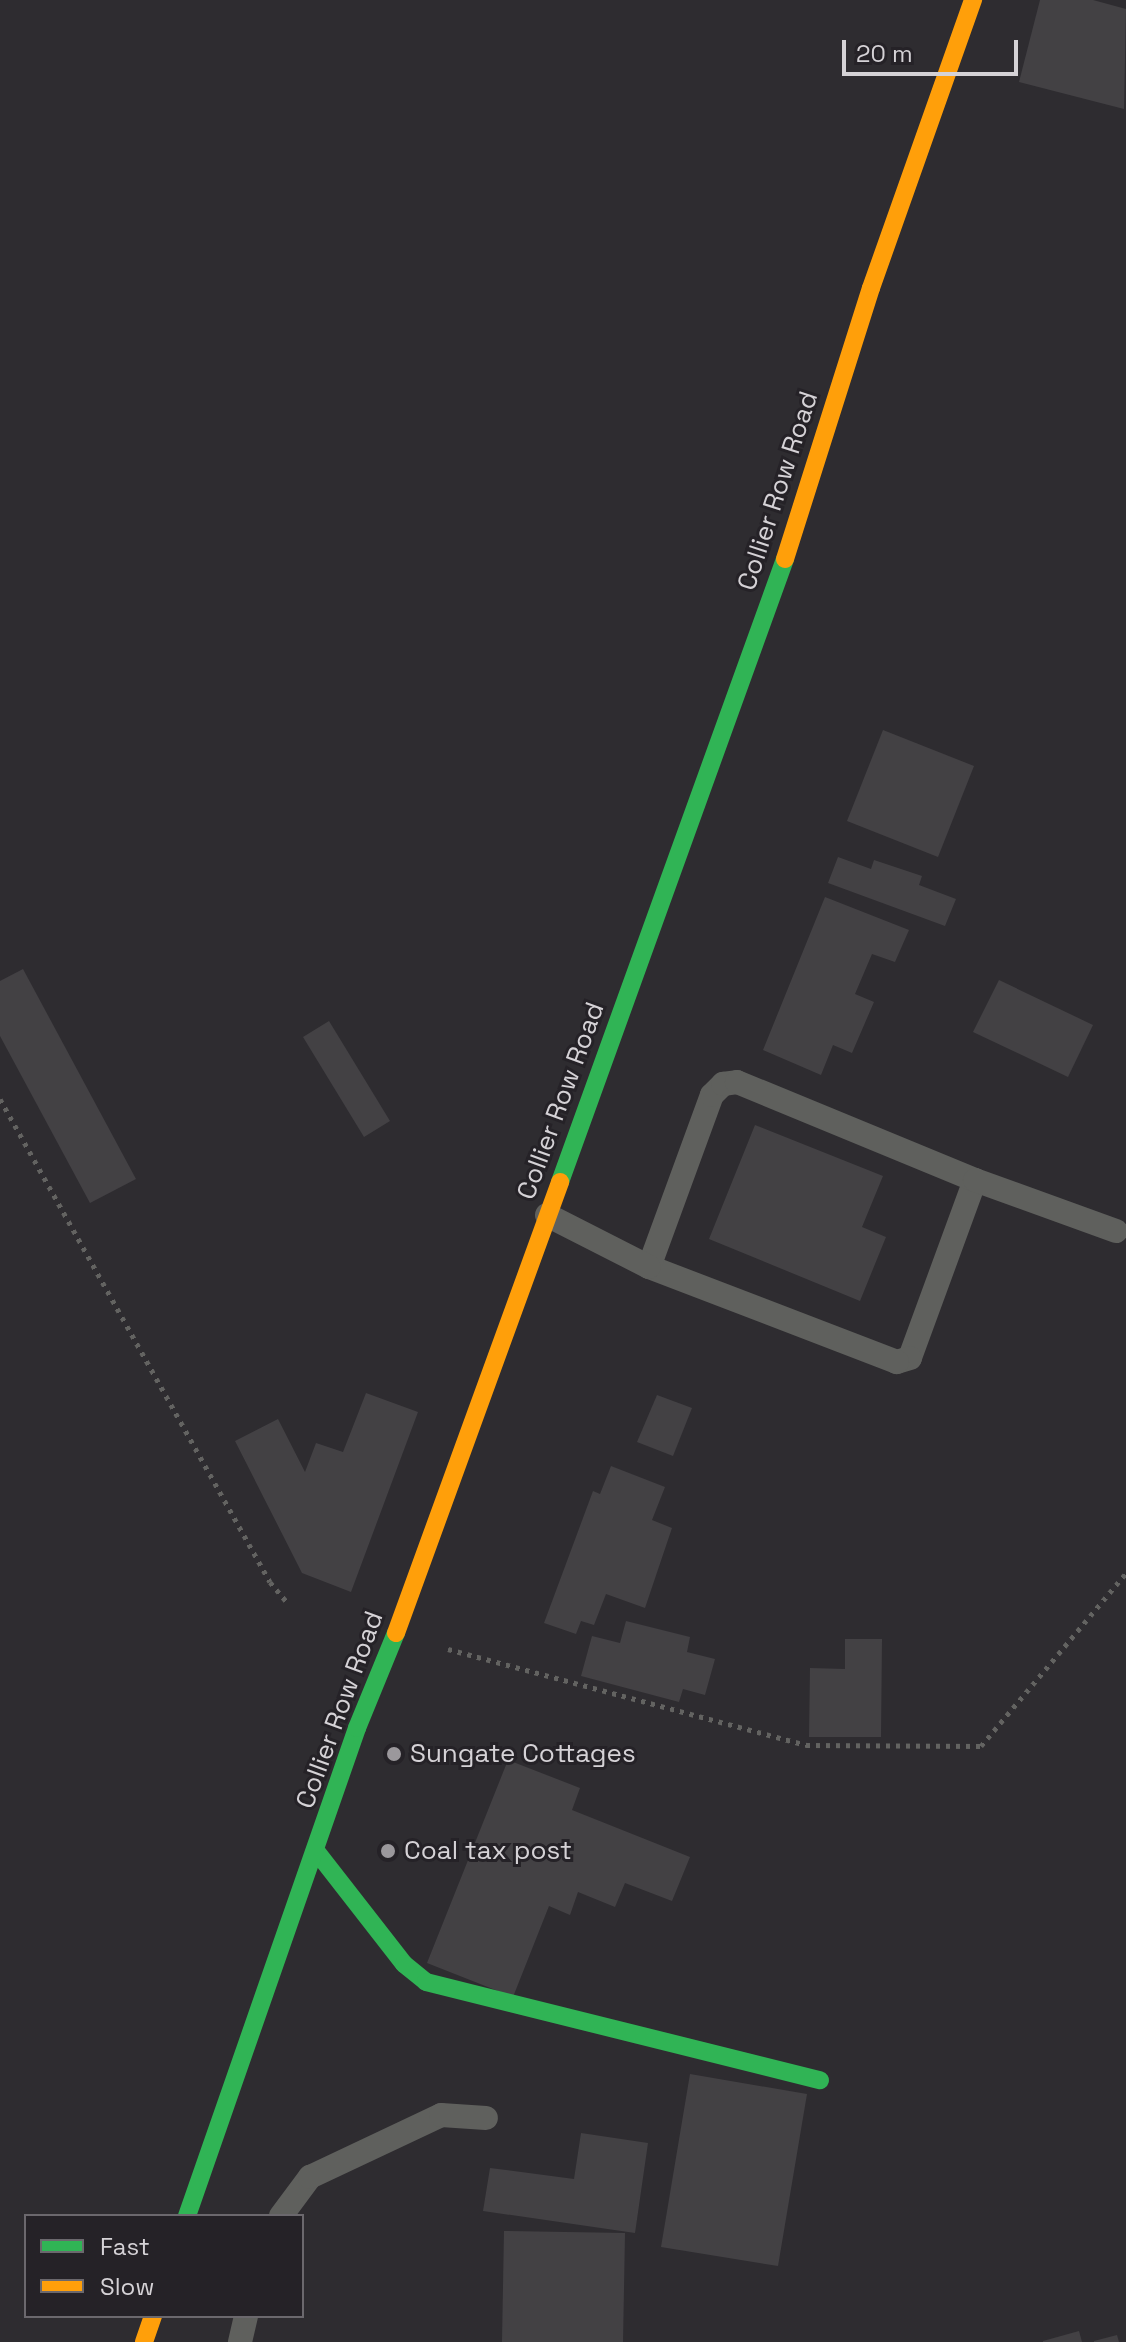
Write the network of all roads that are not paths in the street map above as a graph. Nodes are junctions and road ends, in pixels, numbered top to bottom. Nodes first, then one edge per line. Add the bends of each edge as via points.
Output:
1 (973, 0) edge
2 (975, 1180) junction
3 (547, 1215) junction
4 (1116, 1231) dead end
5 (649, 1267) junction
6 (316, 1851) junction
7 (820, 2080) dead end
8 (486, 2118) dead end
9 (188, 2214) edge
10 (282, 2214) edge
11 (152, 2318) edge
12 (246, 2318) edge
13 (144, 2342) edge
14 (240, 2342) edge

1 - 3 street, Collier Row Road via 871,288 794,535
2 - 4 lane
2 - 5 lane via 910,1358 897,1362
2 - 5 lane via 737,1082 723,1084 712,1095
3 - 5 lane
3 - 6 street, Collier Row Road
6 - 7 street via 404,1964 426,1982
6 - 9 street, Collier Row Road
8 - 10 lane via 441,2115 310,2177
11 - 13 street
12 - 14 lane

